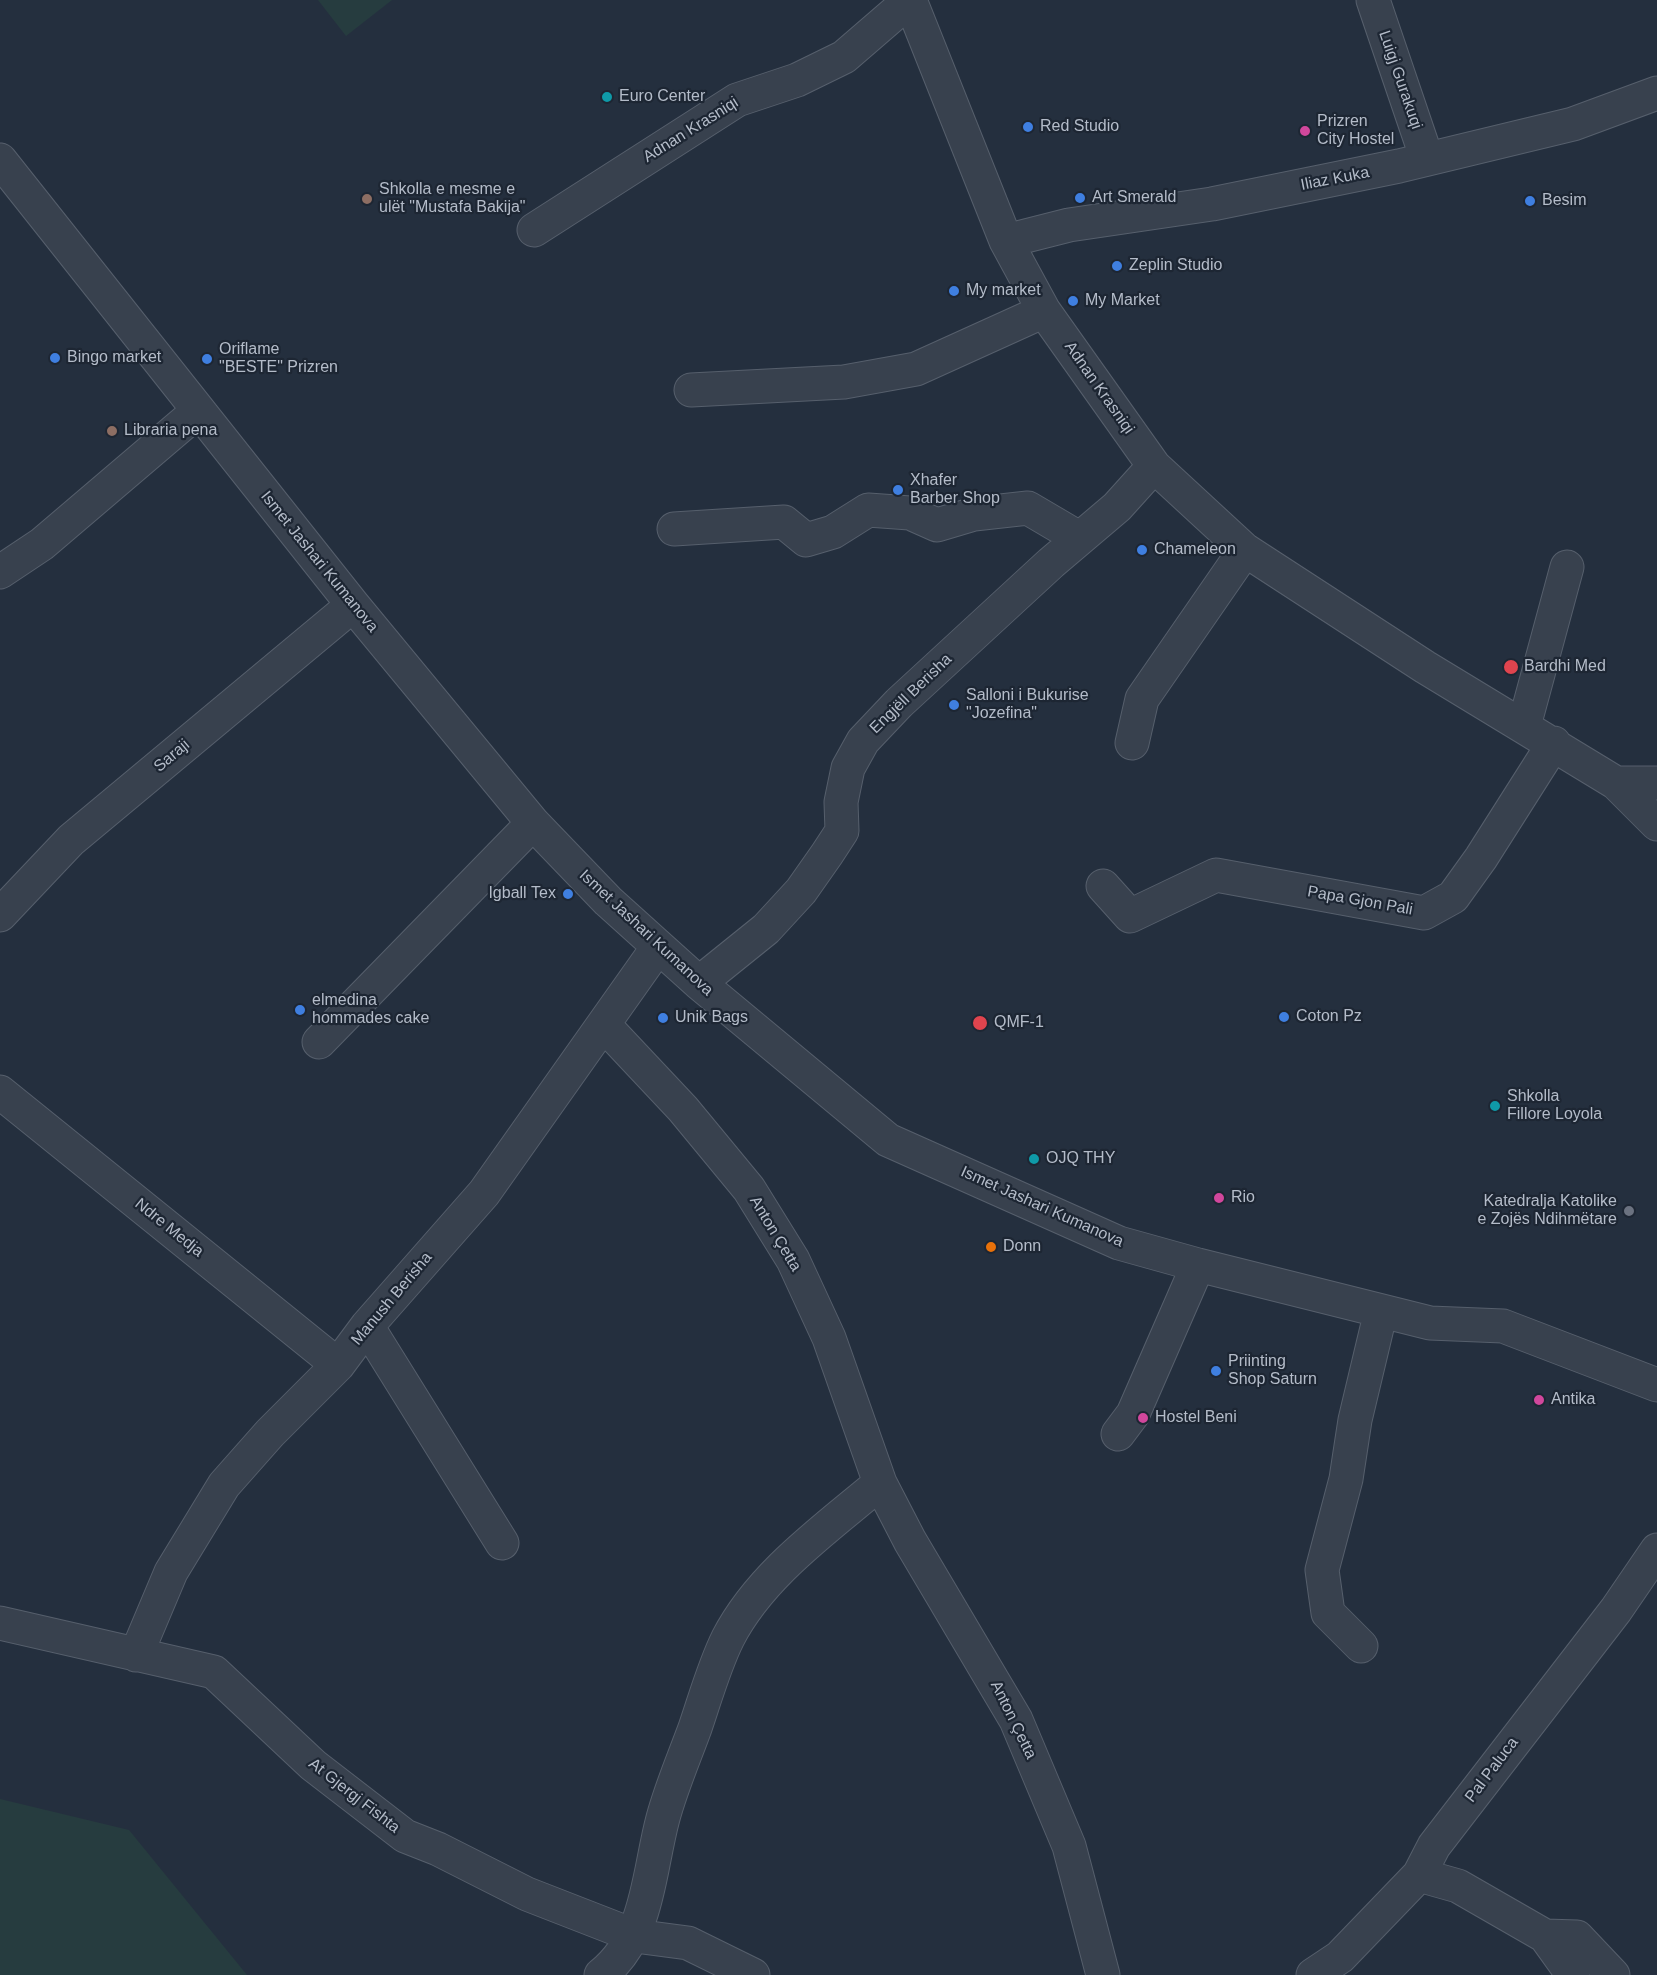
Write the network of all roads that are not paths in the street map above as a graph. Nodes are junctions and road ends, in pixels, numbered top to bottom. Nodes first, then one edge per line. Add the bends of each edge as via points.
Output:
1 (910, 0) edge
2 (1373, 0) edge
3 (1657, 93) edge
4 (1427, 159) junction
5 (0, 160) edge
6 (534, 230) dead end
7 (1006, 241) junction
8 (1044, 311) junction
9 (691, 390) dead end
10 (198, 411) junction
11 (1154, 466) junction
12 (674, 529) dead end
13 (1079, 538) junction
14 (1245, 550) junction
15 (1567, 567) dead end
16 (0, 572) edge
17 (353, 605) junction
18 (1524, 726) junction
19 (1132, 743) dead end
20 (1554, 743) junction
21 (1616, 783) junction
22 (1657, 783) edge
23 (533, 823) junction
24 (1657, 824) edge
25 (1103, 886) dead end
26 (0, 915) edge
27 (658, 947) junction
28 (699, 983) junction
29 (604, 1025) junction
30 (318, 1042) dead end
31 (0, 1092) edge
32 (1198, 1266) junction
33 (1381, 1311) junction
34 (366, 1326) junction
35 (338, 1365) junction
36 (1657, 1385) edge
37 (1118, 1434) dead end
38 (880, 1483) junction
39 (502, 1543) dead end
40 (1657, 1550) edge
41 (0, 1623) edge
42 (1361, 1646) dead end
43 (136, 1655) junction
44 (1419, 1875) junction
45 (635, 1936) junction
46 (1545, 1936) junction
47 (601, 1975) edge
48 (753, 1975) edge
49 (1103, 1975) edge
50 (1313, 1975) edge
51 (1573, 1975) edge
52 (1613, 1975) edge

1 - 6 street, Adnan Krasniqi via 844,57 797,80 737,100
1 - 7 street, Adnan Krasniqi
2 - 4 street, Luigj Gurakuqi
3 - 4 street, Iliaz Kuka via 1572,124
4 - 7 street, Iliaz Kuka via 1212,204 1069,225
5 - 10 street, Ismet Jashari Kumanova
7 - 8 street, Adnan Krasniqi
8 - 9 street via 916,369 844,382
8 - 11 street, Adnan Krasniqi
10 - 16 street via 42,544
10 - 17 street, Ismet Jashari Kumanova
11 - 13 street, Engjëll Berisha via 1117,507
11 - 14 street
12 - 13 street via 784,522 806,540 833,532 868,510 910,513 937,525 974,514 1028,508
13 - 28 street, Engjëll Berisha via 899,703 863,741 848,768 841,802 842,831 827,854 801,891 766,929
14 - 18 street
14 - 19 street via 1142,699
15 - 18 street
17 - 23 street, Ismet Jashari Kumanova
17 - 26 street, Saraji via 71,840
18 - 20 street
20 - 21 street
20 - 25 street, Papa Gjon Pali via 1453,897 1424,912 1216,875 1130,916
21 - 22 street
21 - 24 street
23 - 27 street, Ismet Jashari Kumanova
23 - 30 street
27 - 28 street, Ismet Jashari Kumanova
27 - 29 street, Manush Berisha
28 - 32 street, Ismet Jashari Kumanova via 888,1140 1119,1243
29 - 34 street, Manush Berisha via 484,1193
29 - 38 street, Anton Çetta via 683,1109 749,1189 793,1260 829,1338
31 - 35 street, Ndre Medja
32 - 33 street, Ismet Jashari Kumanova
32 - 37 street via 1133,1414
33 - 36 street, Ismet Jashari Kumanova via 1430,1323 1503,1326
33 - 42 street via 1355,1420 1346,1479 1322,1570 1328,1613
34 - 35 street, Manush Berisha
34 - 39 street
35 - 43 street, Manush Berisha via 270,1432 224,1485 171,1572
38 - 45 street via 798,1552 754,1599 728,1638 663,1817
38 - 49 street, Anton Çetta via 1016,1720 1069,1846
40 - 44 street, Pal Paluca via 1616,1610 1434,1846
41 - 43 street, At Gjergj Fishta
43 - 45 street, At Gjergj Fishta via 214,1672 313,1766 405,1836 527,1894
44 - 46 street via 1458,1886
44 - 50 street, Pal Paluca via 1340,1957
45 - 47 street via 616,1963
45 - 48 street, At Gjergj Fishta via 688,1943
46 - 51 street
46 - 52 street via 1577,1937

